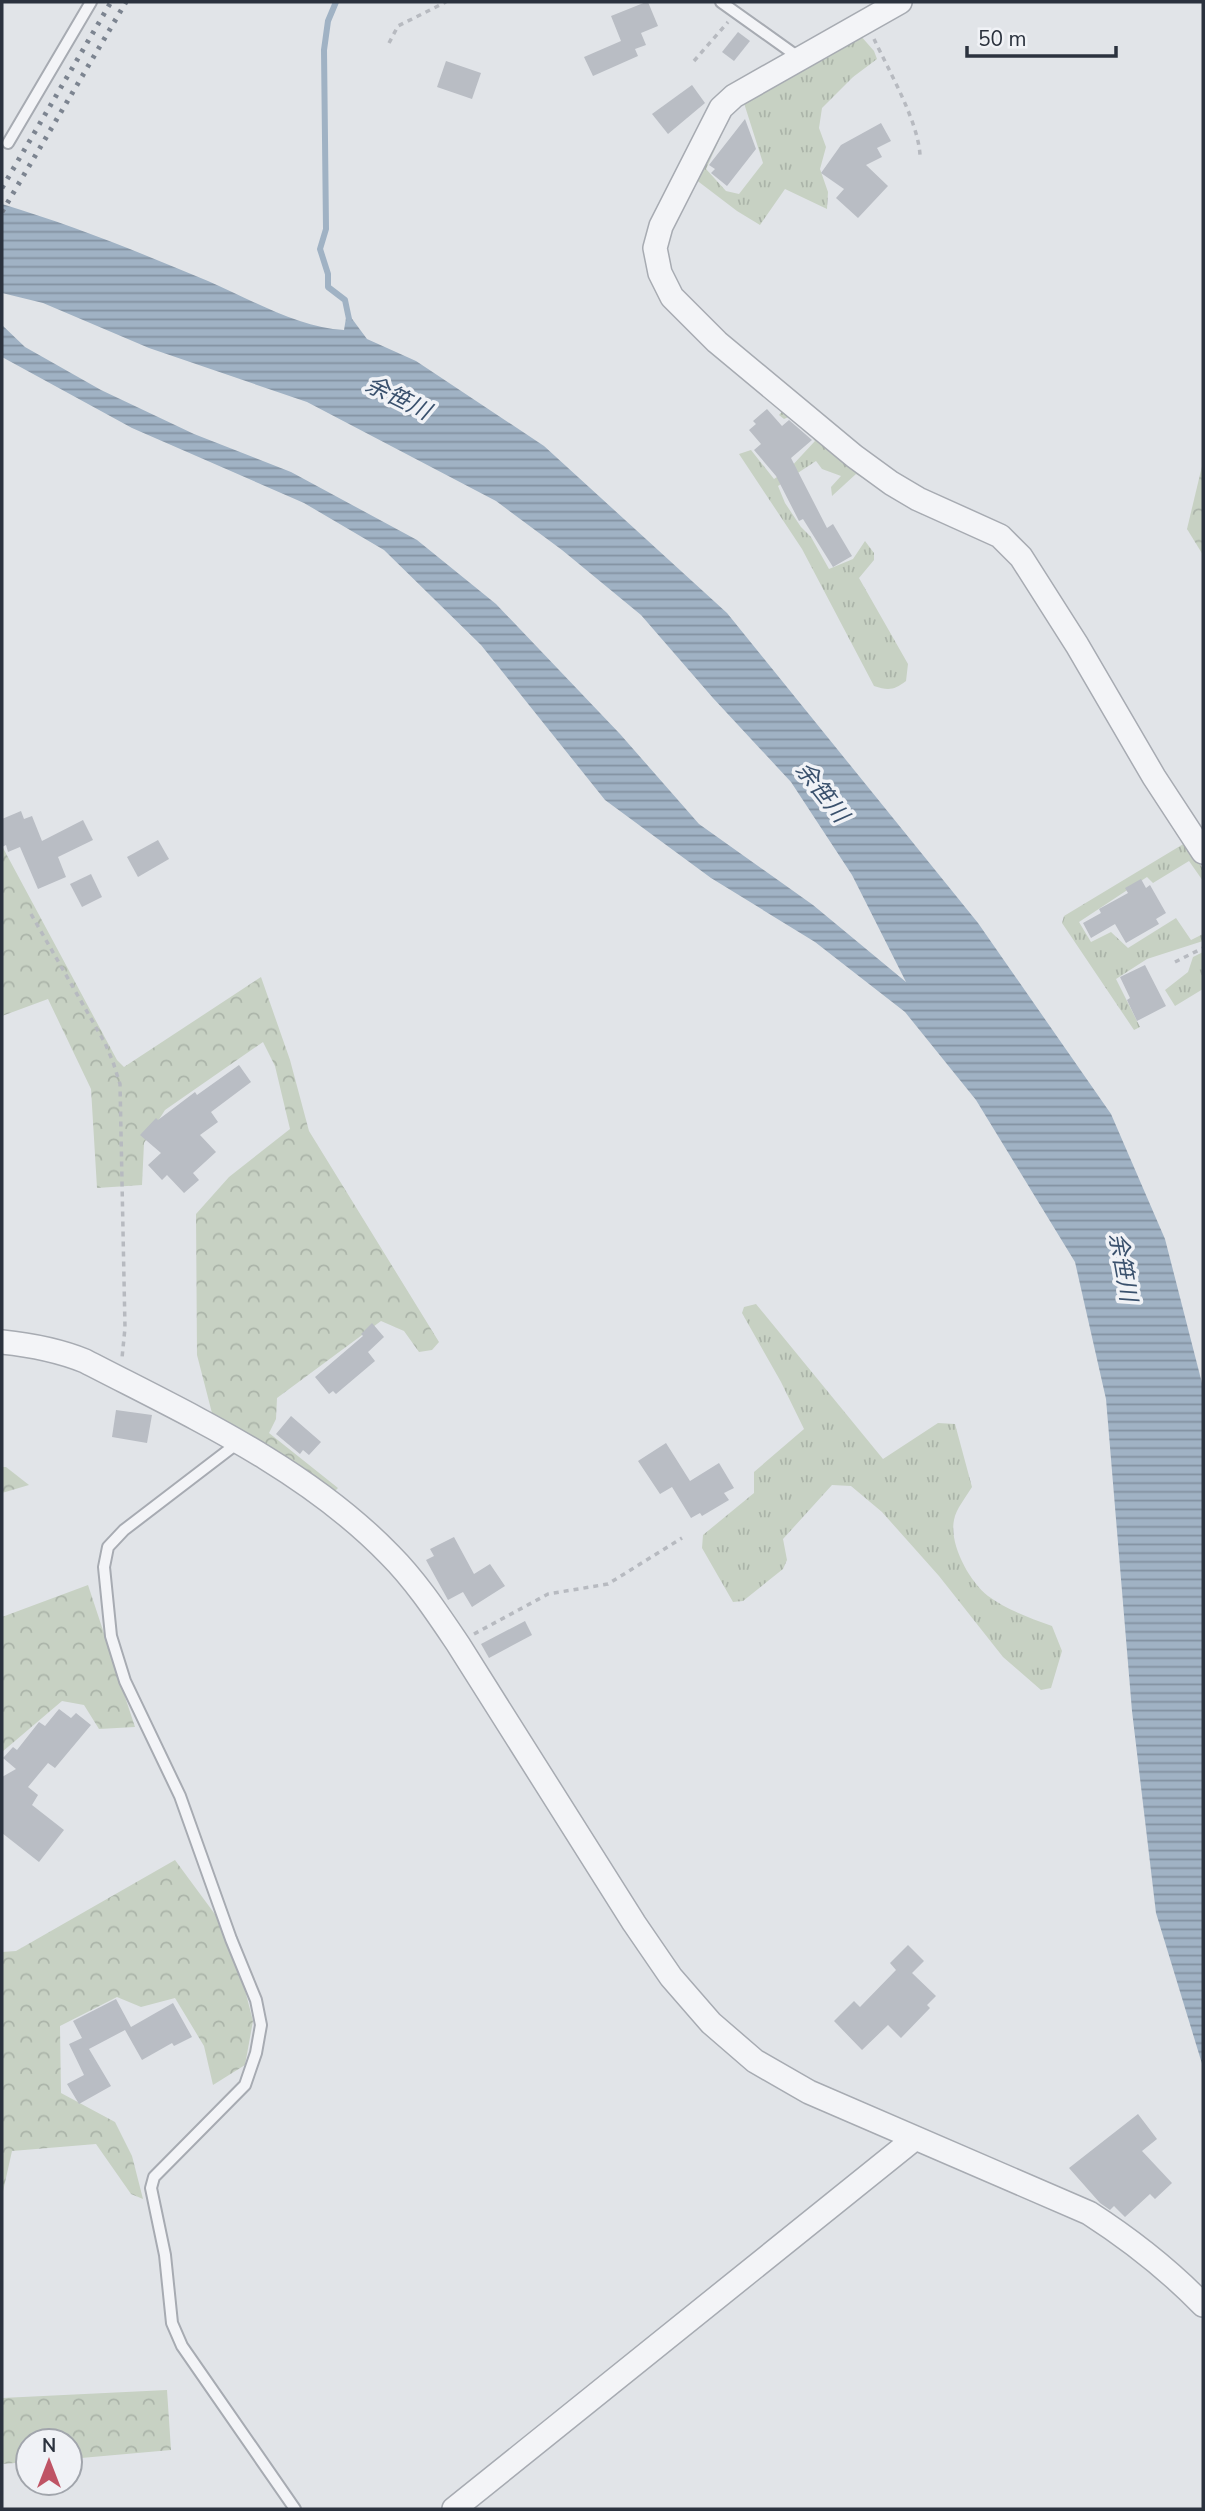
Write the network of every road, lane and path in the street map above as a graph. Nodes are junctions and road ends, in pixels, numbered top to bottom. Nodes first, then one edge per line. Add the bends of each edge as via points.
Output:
1 (91, 2) edge
2 (446, 2) edge
3 (721, 2) edge
4 (900, 2) edge
5 (736, 13) junction
6 (865, 22) junction
7 (389, 43) dead end
8 (801, 59) junction
9 (694, 61) dead end
10 (8, 143) dead end
11 (920, 155) dead end
12 (1203, 852) edge
13 (31, 914) dead end
14 (1203, 948) edge
15 (1175, 962) dead end
16 (2, 1342) edge
17 (116, 1377) junction
18 (239, 1442) junction
19 (682, 1538) dead end
20 (457, 1644) junction
21 (914, 2139) junction
22 (1203, 2305) edge
23 (295, 2509) edge
24 (454, 2509) edge

1 - 10 lane
2 - 7 path via 398,26
3 - 5 lane
4 - 6 street
5 - 8 lane
5 - 9 path
6 - 8 street
6 - 11 path via 900,93
8 - 12 street via 721,108 661,226 655,248 672,297 718,342 863,463 919,499 1000,536 1021,557
13 - 17 path via 105,1044 120,1084 125,1328 124,1353
14 - 15 path
16 - 17 street via 64,1352
17 - 18 street
18 - 20 street via 339,1510 390,1555
18 - 23 lane via 124,1530 108,1547 104,1567 111,1636 125,1681 180,1796 256,2000 261,2025 245,2085 154,2177 151,2188 165,2255 172,2323 182,2346
19 - 20 path via 608,1584 548,1594
20 - 21 street via 634,1923 710,2023 755,2061 809,2092
21 - 22 street via 1088,2213 1130,2240
21 - 24 street

